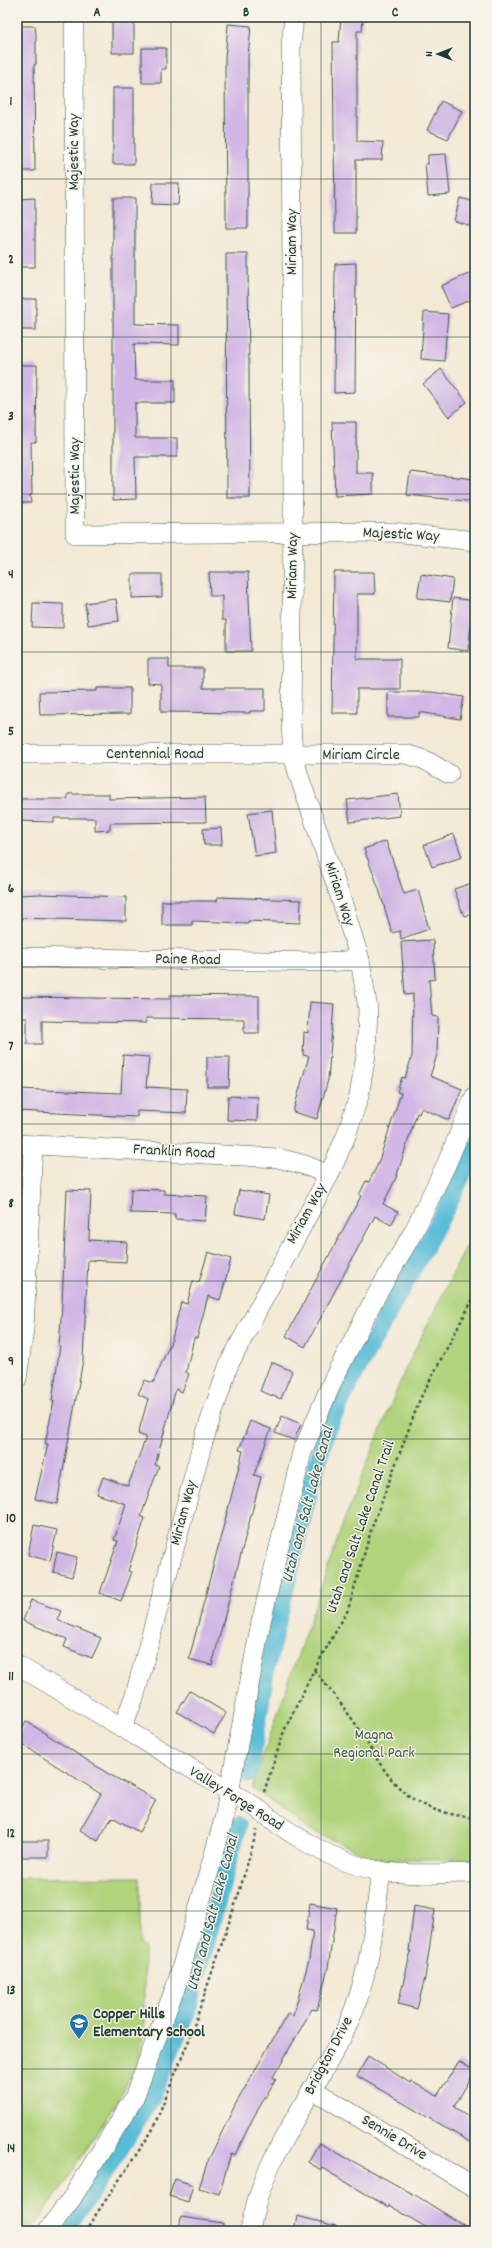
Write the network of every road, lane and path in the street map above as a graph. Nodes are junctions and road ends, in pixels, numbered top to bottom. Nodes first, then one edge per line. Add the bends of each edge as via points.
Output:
1 (74, 17) edge
2 (294, 17) edge
3 (293, 532) junction
4 (475, 542) edge
5 (17, 754) edge
6 (293, 754) junction
7 (449, 774) dead end
8 (17, 957) edge
9 (360, 960) junction
10 (475, 1096) edge
11 (25, 1144) edge
12 (329, 1175) junction
13 (475, 1296) edge
14 (17, 1379) edge
15 (17, 1665) edge
16 (314, 1670) junction
17 (122, 1728) junction
18 (229, 1792) junction
19 (257, 1808) junction
20 (475, 1818) edge
21 (381, 1871) junction
22 (475, 1874) edge
23 (312, 2089) junction
24 (475, 2188) edge
25 (47, 2231) edge
26 (85, 2231) edge
27 (250, 2231) edge

1 - 3 street, Majestic Way via 75,534
2 - 3 street, Miriam Way via 291,45
3 - 4 street, Majestic Way via 414,533
3 - 6 street, Miriam Way
5 - 6 street, Centennial Road
6 - 7 street, Miriam Circle via 404,754 425,760
6 - 9 street, Miriam Way
8 - 9 street, Paine Road via 324,962
9 - 12 street, Miriam Way via 368,1009 366,1054 359,1096
10 - 18 street via 414,1231 373,1301 334,1378 302,1452 261,1622
11 - 12 street, Franklin Road via 278,1158
11 - 14 street via 24,1329
12 - 17 street, Miriam Way via 229,1364 202,1445 135,1695
13 - 16 path, Utah and Salt Lake Canal Trail via 420,1399 372,1527 348,1610
15 - 17 street, Valley Forge Road
16 - 19 path, Utah and Salt Lake Canal Trail via 284,1731
16 - 20 path via 399,1787 410,1797 430,1808
17 - 18 street, Valley Forge Road
18 - 19 street, Valley Forge Road
18 - 25 street via 224,1820 177,1983 148,2065 134,2098 72,2198
19 - 21 street, Valley Forge Road via 318,1850 350,1863
19 - 26 path, Utah and Salt Lake Canal Trail via 256,1836 239,1893 189,2040 152,2131
21 - 22 street, Valley Forge Road
21 - 23 street, Bridgton Drive via 369,1956 362,1984 348,2023
23 - 24 street, Sennie Drive
23 - 27 street, Bridgton Drive via 284,2135 263,2180

